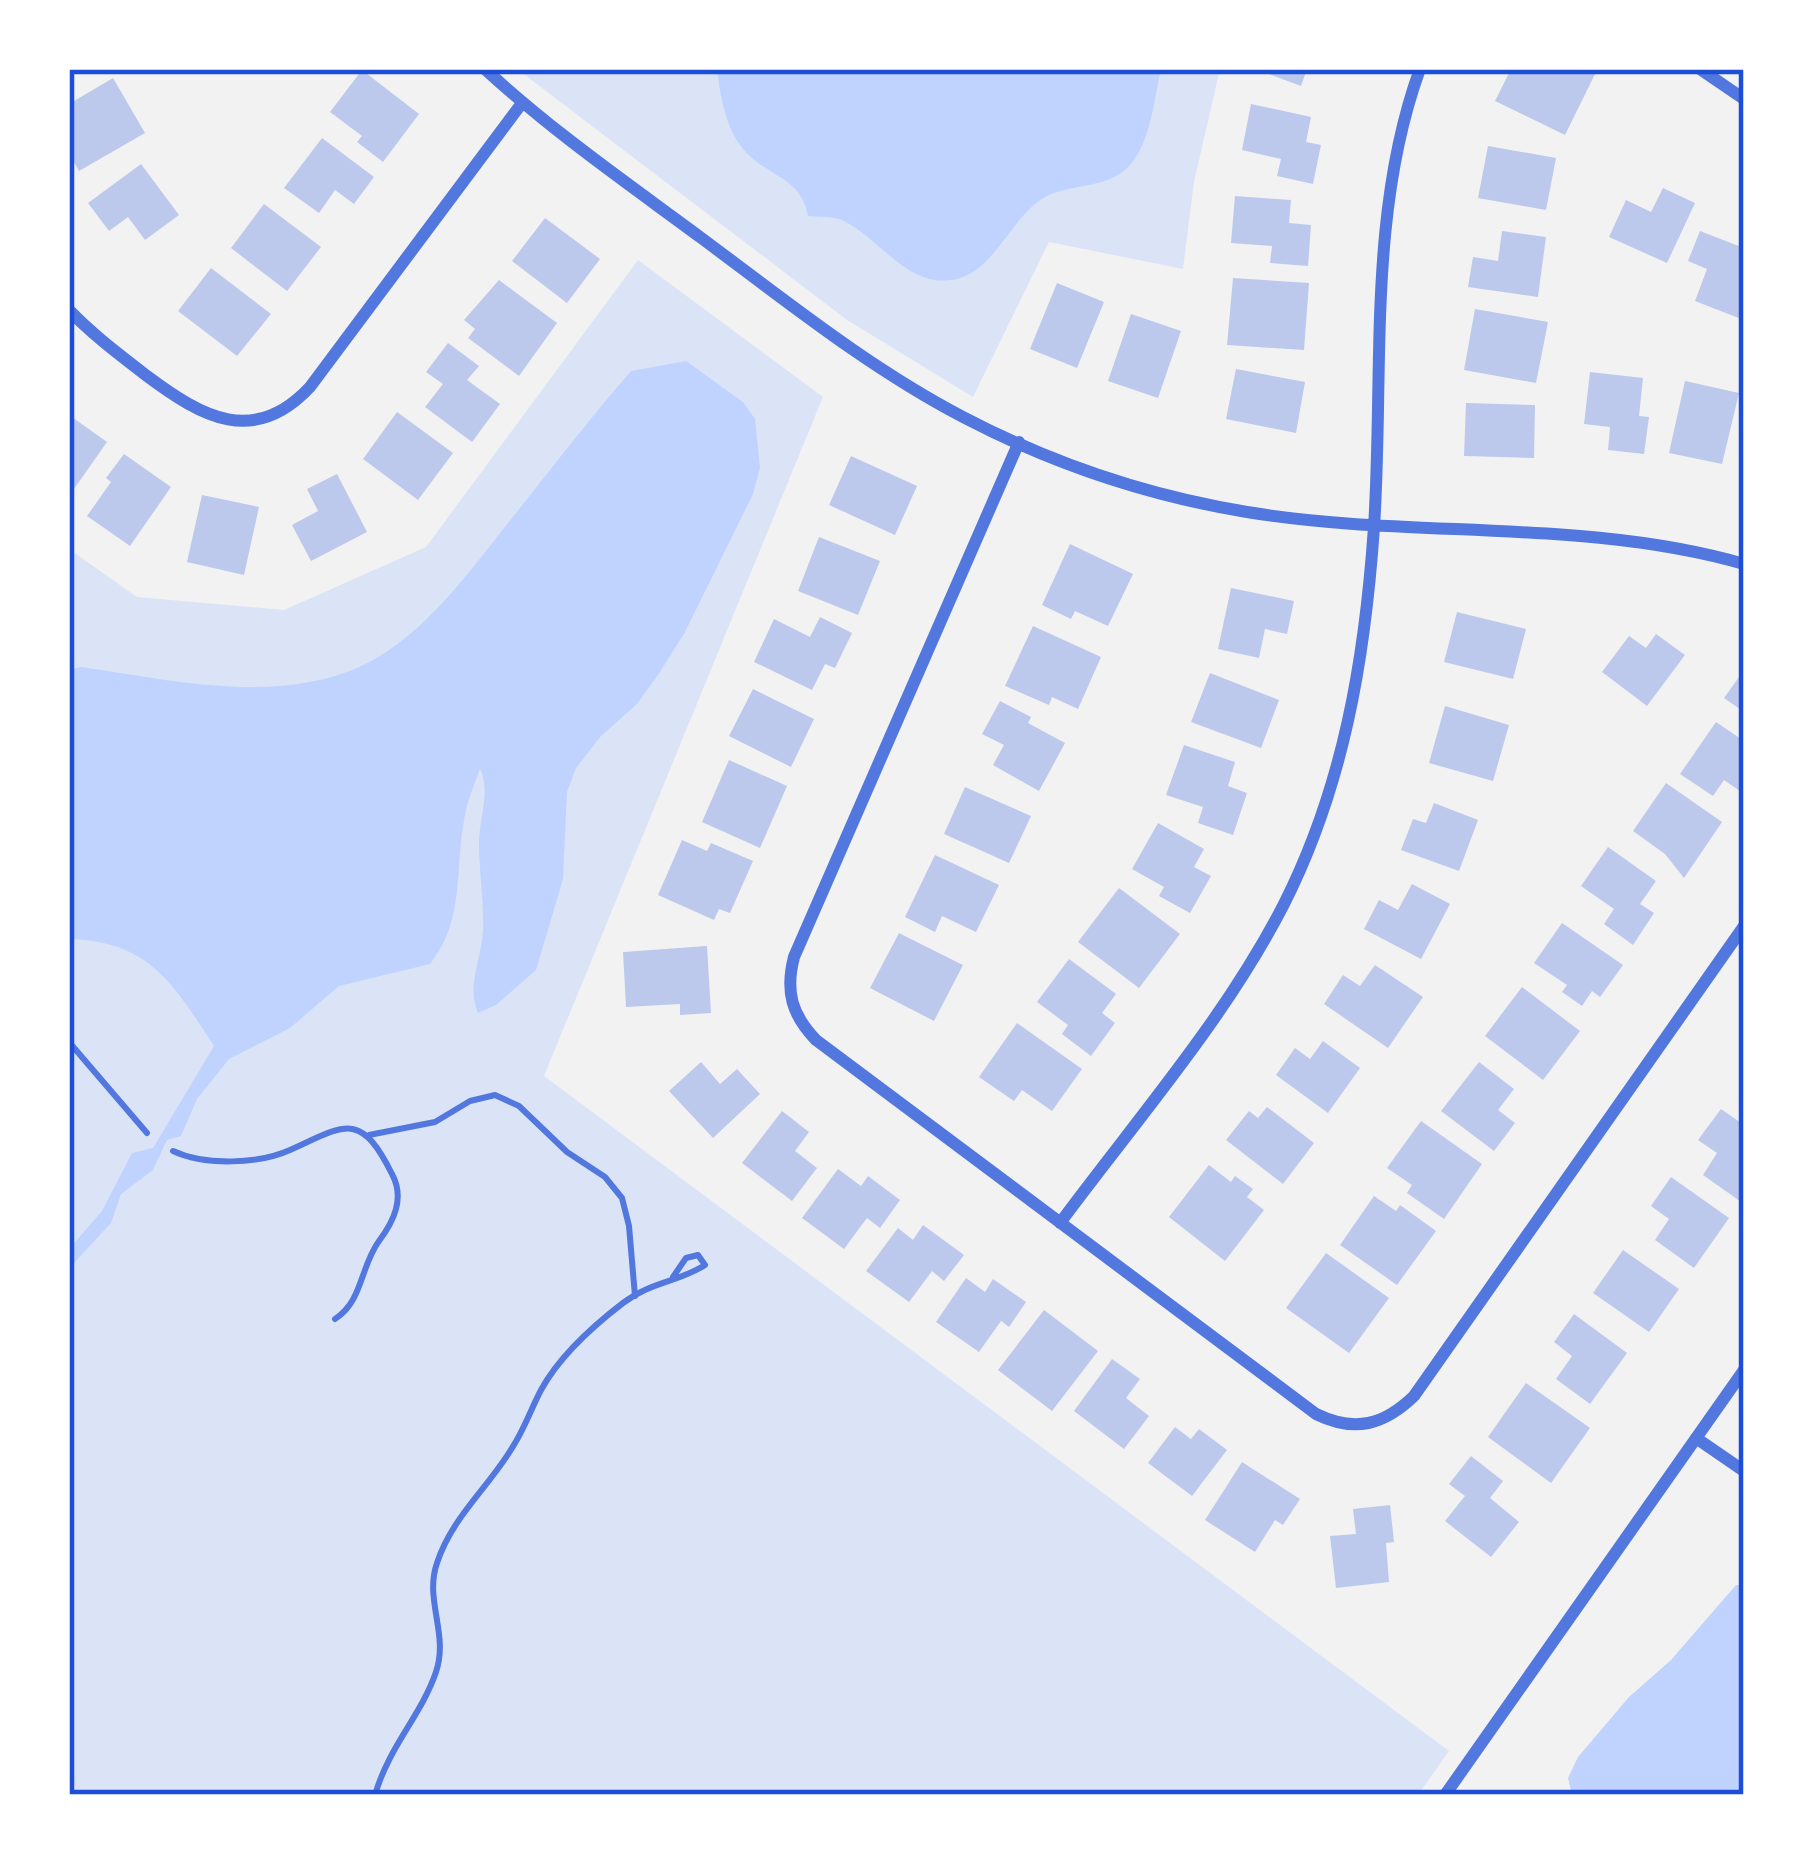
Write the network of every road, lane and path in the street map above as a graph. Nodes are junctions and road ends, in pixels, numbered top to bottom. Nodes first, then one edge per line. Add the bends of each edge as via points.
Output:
1 (485, 69) edge
2 (1420, 69) edge
3 (1700, 69) edge
4 (1744, 99) edge
5 (522, 104) junction
6 (69, 310) edge
7 (1019, 442) junction
8 (1374, 527) junction
9 (1744, 564) edge
10 (1744, 926) edge
11 (69, 1042) edge
12 (147, 1133) dead end
13 (366, 1136) junction
14 (173, 1151) dead end
15 (1060, 1223) junction
16 (673, 1277) junction
17 (634, 1296) junction
18 (335, 1319) dead end
19 (1744, 1370) edge
20 (1696, 1438) junction
21 (1744, 1472) edge
22 (375, 1795) edge
23 (1445, 1795) edge

1 - 5 street
2 - 8 street via 1387,224
3 - 4 street
5 - 6 street via 310,387 272,416 212,418
5 - 7 street via 855,351
7 - 8 street via 1172,496
7 - 15 street via 794,958 790,999 816,1040
8 - 9 street via 1639,541
8 - 15 street via 1361,662 1341,757 1284,903 1211,1022
10 - 15 street via 1414,1396 1376,1424 1316,1414
11 - 12 lane
13 - 14 lane via 332,1129 254,1159
13 - 17 lane via 435,1122 495,1095 519,1106 622,1198
13 - 18 lane via 396,1182 398,1206 353,1304
16 - 16 lane via 691,1274 706,1265 698,1255 686,1258
16 - 17 lane
17 - 22 lane via 570,1351 511,1451 450,1530 431,1594 441,1629 436,1672
19 - 20 street
20 - 21 street
20 - 23 street

